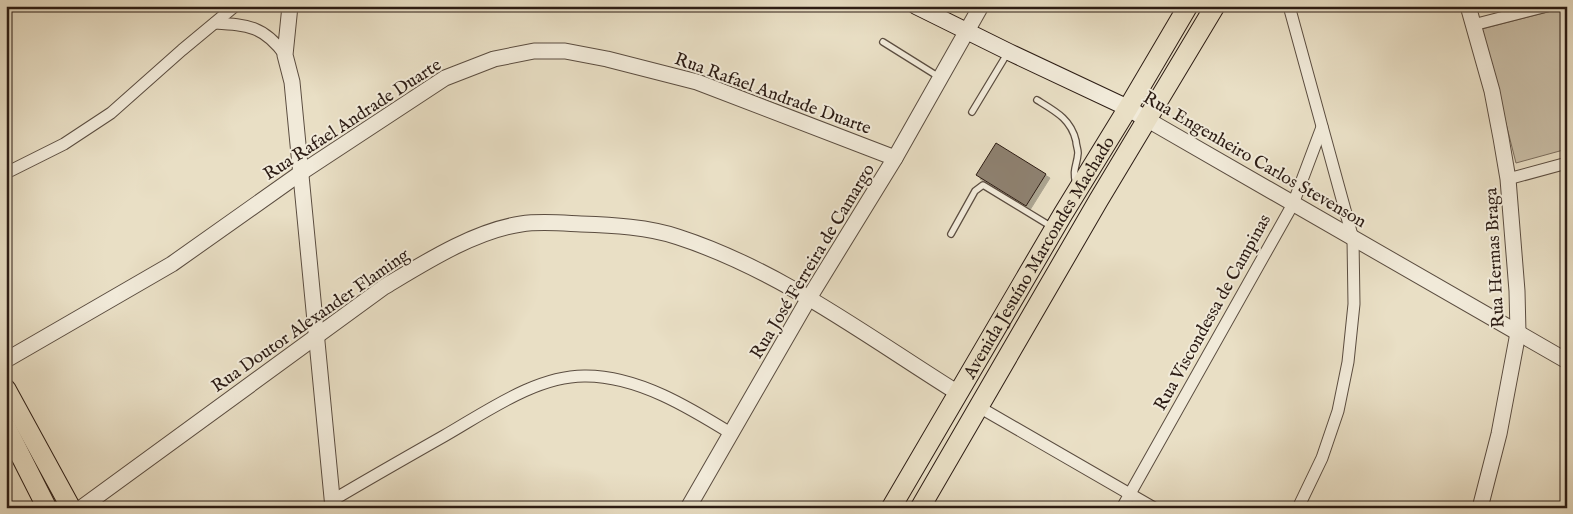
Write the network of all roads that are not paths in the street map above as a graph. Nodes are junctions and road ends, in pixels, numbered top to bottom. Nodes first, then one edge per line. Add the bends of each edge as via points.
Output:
1 (235, 6) edge
2 (290, 6) edge
3 (916, 6) edge
4 (981, 6) edge
5 (1215, 6) edge
6 (1289, 6) edge
7 (1468, 6) edge
8 (1547, 6) edge
9 (1185, 12) edge
10 (215, 24) junction
11 (1473, 25) junction
12 (1201, 30) junction
13 (967, 31) junction
14 (883, 42) dead end
15 (1008, 52) junction
16 (285, 55) junction
17 (940, 78) junction
18 (1037, 100) dead end
19 (1128, 108) junction
20 (972, 112) dead end
21 (1148, 120) junction
22 (1322, 127) junction
23 (895, 158) junction
24 (1567, 164) edge
25 (6, 172) edge
26 (302, 172) junction
27 (1508, 179) junction
28 (1077, 189) junction
29 (1098, 201) junction
30 (1293, 204) junction
31 (1054, 228) junction
32 (951, 234) dead end
33 (1353, 239) junction
34 (1032, 265) junction
35 (1054, 278) junction
36 (809, 298) junction
37 (1518, 333) junction
38 (316, 335) junction
39 (6, 360) edge
40 (1567, 361) edge
41 (6, 389) edge
42 (958, 393) junction
43 (979, 407) junction
44 (6, 427) edge
45 (732, 434) junction
46 (903, 488) junction
47 (1130, 494) junction
48 (333, 504) edge
49 (922, 504) edge
50 (47, 508) edge
51 (71, 508) edge
52 (81, 508) edge
53 (688, 508) edge
54 (891, 508) edge
55 (1122, 508) edge
56 (1154, 508) edge
57 (1298, 508) edge
58 (1480, 508) edge

1 - 10 street
2 - 16 street
3 - 13 main road, Rua Engenheiro Carlos Stevenson
4 - 13 street, Rua José Ferreira de Camargo
5 - 12 main road, Avenida Jesuíno Marcondes Machado
6 - 22 street
7 - 11 street, Rua Hermas Braga
8 - 11 street
9 - 12 main road
9 - 19 main road, Avenida Jesuíno Marcondes Machado
10 - 16 street via 239,24 258,29 275,41
10 - 25 street via 111,113 64,144
11 - 27 street, Rua Hermas Braga via 1492,91
12 - 21 main road, Avenida Jesuíno Marcondes Machado
13 - 15 main road, Rua Engenheiro Carlos Stevenson
13 - 17 street, Rua José Ferreira de Camargo
14 - 17 lane
15 - 19 main road, Rua Engenheiro Carlos Stevenson
15 - 20 lane
16 - 26 street via 292,82
17 - 23 street, Rua José Ferreira de Camargo
18 - 28 lane via 1060,114 1074,133 1078,153 1074,165
19 - 21 main road, Rua Engenheiro Carlos Stevenson
19 - 28 main road, Avenida Jesuíno Marcondes Machado
21 - 29 main road, Avenida Jesuíno Marcondes Machado
21 - 30 street, Rua Engenheiro Carlos Stevenson
22 - 30 street, Rua Viscondessa de Campinas
22 - 33 street
23 - 26 street, Rua Rafael Andrade Duarte via 697,82 565,51 534,51 494,59 445,78
23 - 36 street, Rua José Ferreira de Camargo
24 - 27 street
26 - 38 street
26 - 39 street, Rua Rafael Andrade Duarte via 172,264
27 - 37 street, Rua Hermas Braga
28 - 29 main road
28 - 31 main road, Avenida Jesuíno Marcondes Machado
29 - 35 main road, Avenida Jesuíno Marcondes Machado
30 - 33 street, Rua Engenheiro Carlos Stevenson
30 - 47 street, Rua Viscondessa de Campinas
31 - 32 lane via 983,185 975,191
31 - 34 main road, Avenida Jesuíno Marcondes Machado
33 - 37 street, Rua Engenheiro Carlos Stevenson
33 - 57 street via 1354,304 1348,362 1338,411 1322,458
34 - 35 main road
34 - 42 main road, Avenida Jesuíno Marcondes Machado
35 - 43 main road, Avenida Jesuíno Marcondes Machado
36 - 38 street, Rua Doutor Alexander Flaming via 742,262 677,236 620,225 521,224 490,232 436,256 384,286
36 - 42 street, Rua Doutor Alexander Flaming
36 - 45 street, Rua José Ferreira de Camargo
37 - 40 street, Rua Engenheiro Carlos Stevenson
37 - 58 street, Rua Hermas Braga via 1499,434
38 - 48 street
38 - 52 street, Rua Doutor Alexander Flaming
41 - 51 main road
42 - 46 main road, Avenida Jesuíno Marcondes Machado
43 - 47 street
43 - 49 main road, Avenida Jesuíno Marcondes Machado
44 - 50 main road
45 - 48 street via 658,392 618,380 586,376 548,381 512,396
45 - 53 street, Rua José Ferreira de Camargo
46 - 49 main road
46 - 54 main road, Avenida Jesuíno Marcondes Machado
47 - 55 street, Rua Viscondessa de Campinas
47 - 56 street

